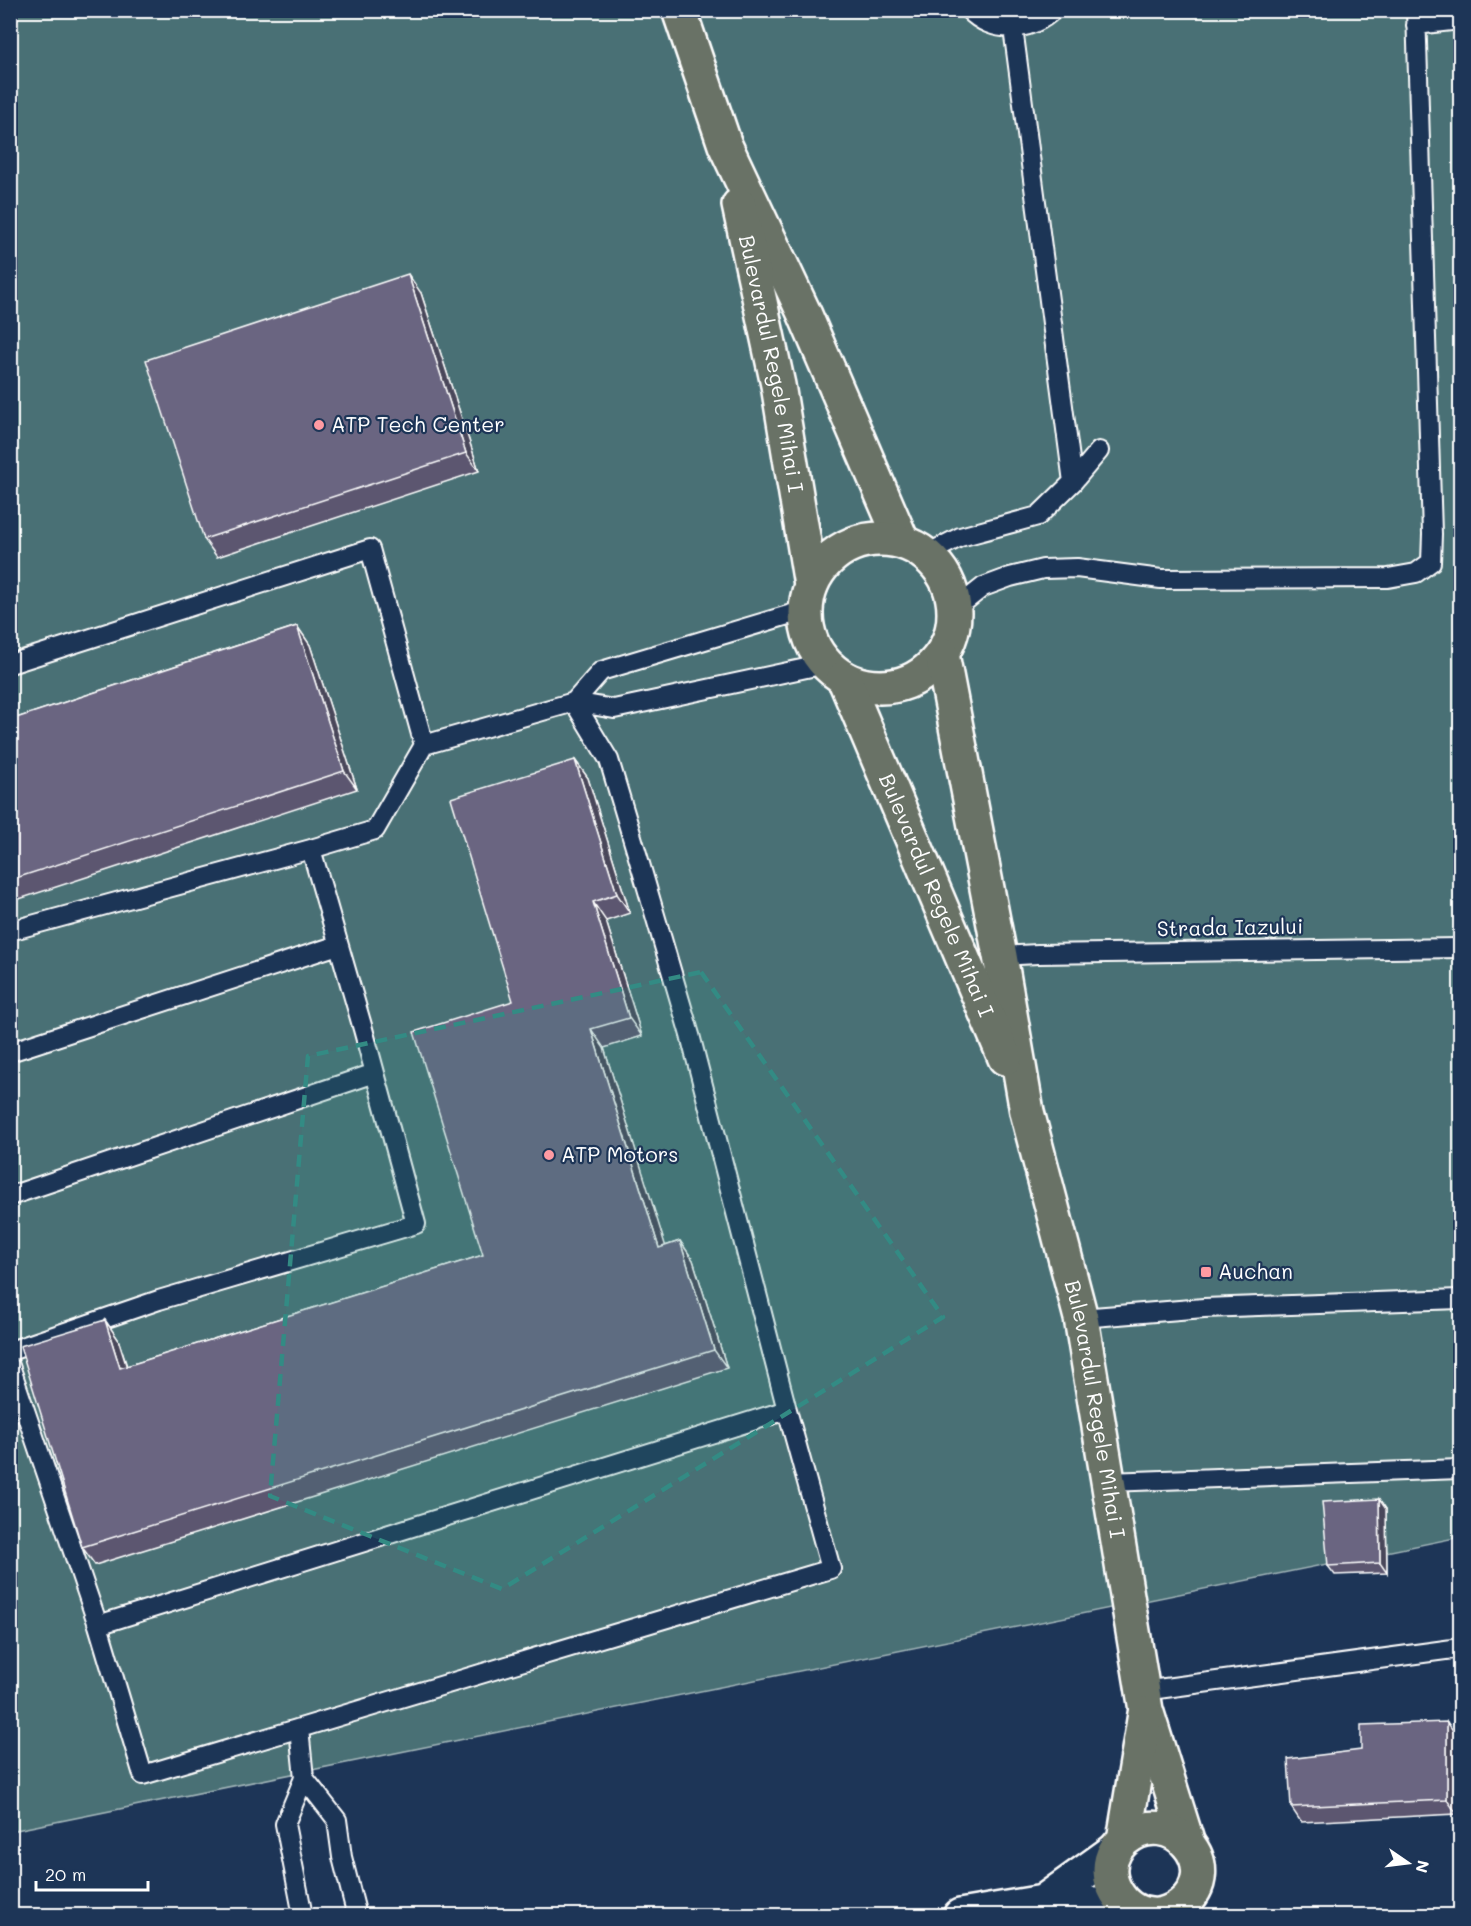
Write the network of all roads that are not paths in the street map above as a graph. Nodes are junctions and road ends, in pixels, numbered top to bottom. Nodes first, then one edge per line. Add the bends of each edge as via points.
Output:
1 (679, 10) edge
2 (969, 10) edge
3 (1053, 10) edge
4 (1416, 18) edge
5 (1461, 20) edge
6 (1013, 28) junction
7 (725, 145) junction
8 (1099, 451) dead end
9 (1073, 482) junction
10 (915, 548) junction
11 (808, 597) junction
12 (954, 610) junction
13 (942, 654) junction
14 (10, 664) edge
15 (835, 671) junction
16 (574, 702) junction
17 (424, 745) junction
18 (311, 849) junction
19 (10, 931) edge
20 (338, 945) junction
21 (1461, 948) edge
22 (1000, 956) junction
23 (10, 1052) edge
24 (375, 1073) junction
25 (1027, 1112) junction
26 (10, 1196) edge
27 (1461, 1299) edge
28 (1081, 1318) junction
29 (10, 1351) edge
30 (10, 1366) edge
31 (787, 1410) junction
32 (1461, 1469) edge
33 (1108, 1482) junction
34 (98, 1625) junction
35 (1461, 1648) edge
36 (1144, 1700) junction
37 (299, 1729) junction
38 (304, 1778) junction
39 (1188, 1844) junction
40 (1119, 1846) junction
41 (1043, 1902) junction
42 (1193, 1903) edge
43 (1134, 1911) edge
44 (303, 1916) edge
45 (357, 1916) edge
46 (960, 1916) edge

1 - 7 main road, Bulevardul Regele Mihai I
2 - 6 lane via 993,26
3 - 6 lane via 1030,25
4 - 5 lane
4 - 12 lane via 1431,562 1416,573 1388,578 1161,579 1077,568 1043,569 983,587
6 - 9 lane
7 - 10 main road, Bulevardul Regele Mihai I
7 - 11 main road, Bulevardul Regele Mihai I via 778,385
8 - 9 lane
9 - 10 lane via 1038,516
10 - 11 main road via 880,538 858,541 838,550 822,565
10 - 12 main road via 941,570
11 - 15 main road via 807,630 814,648
11 - 16 lane via 601,671
12 - 13 main road via 949,640
13 - 15 main road via 908,682 886,687 864,686
13 - 22 main road, Bulevardul Regele Mihai I
14 - 17 lane via 370,549
15 - 16 lane via 614,709
15 - 25 main road, Bulevardul Regele Mihai I
16 - 17 lane
16 - 31 lane via 609,760 690,1035
17 - 18 lane via 375,830
18 - 19 lane
18 - 20 lane
20 - 23 lane
20 - 24 lane
21 - 22 lane, Strada Iazului
22 - 25 main road, Bulevardul Regele Mihai I
24 - 26 lane
24 - 29 lane via 416,1224 159,1300
25 - 28 main road, Bulevardul Regele Mihai I
27 - 28 lane via 1204,1308
28 - 33 main road, Bulevardul Regele Mihai I
30 - 34 lane
31 - 34 lane
31 - 37 lane via 831,1569
32 - 33 lane
33 - 36 main road, Bulevardul Regele Mihai I
34 - 37 lane via 143,1775
35 - 36 lane
36 - 39 main road, Bulevardul Regele Mihai I
36 - 40 main road, Bulevardul Regele Mihai I
37 - 38 lane
38 - 44 lane via 285,1824
38 - 45 lane via 337,1820
39 - 40 main road via 1170,1830 1159,1828 1138,1831
39 - 42 main road via 1198,1866
40 - 41 street
40 - 43 main road via 1111,1866 1111,1880 1116,1894
41 - 43 street
41 - 46 street
42 - 43 main road via 1186,1901 1164,1914

